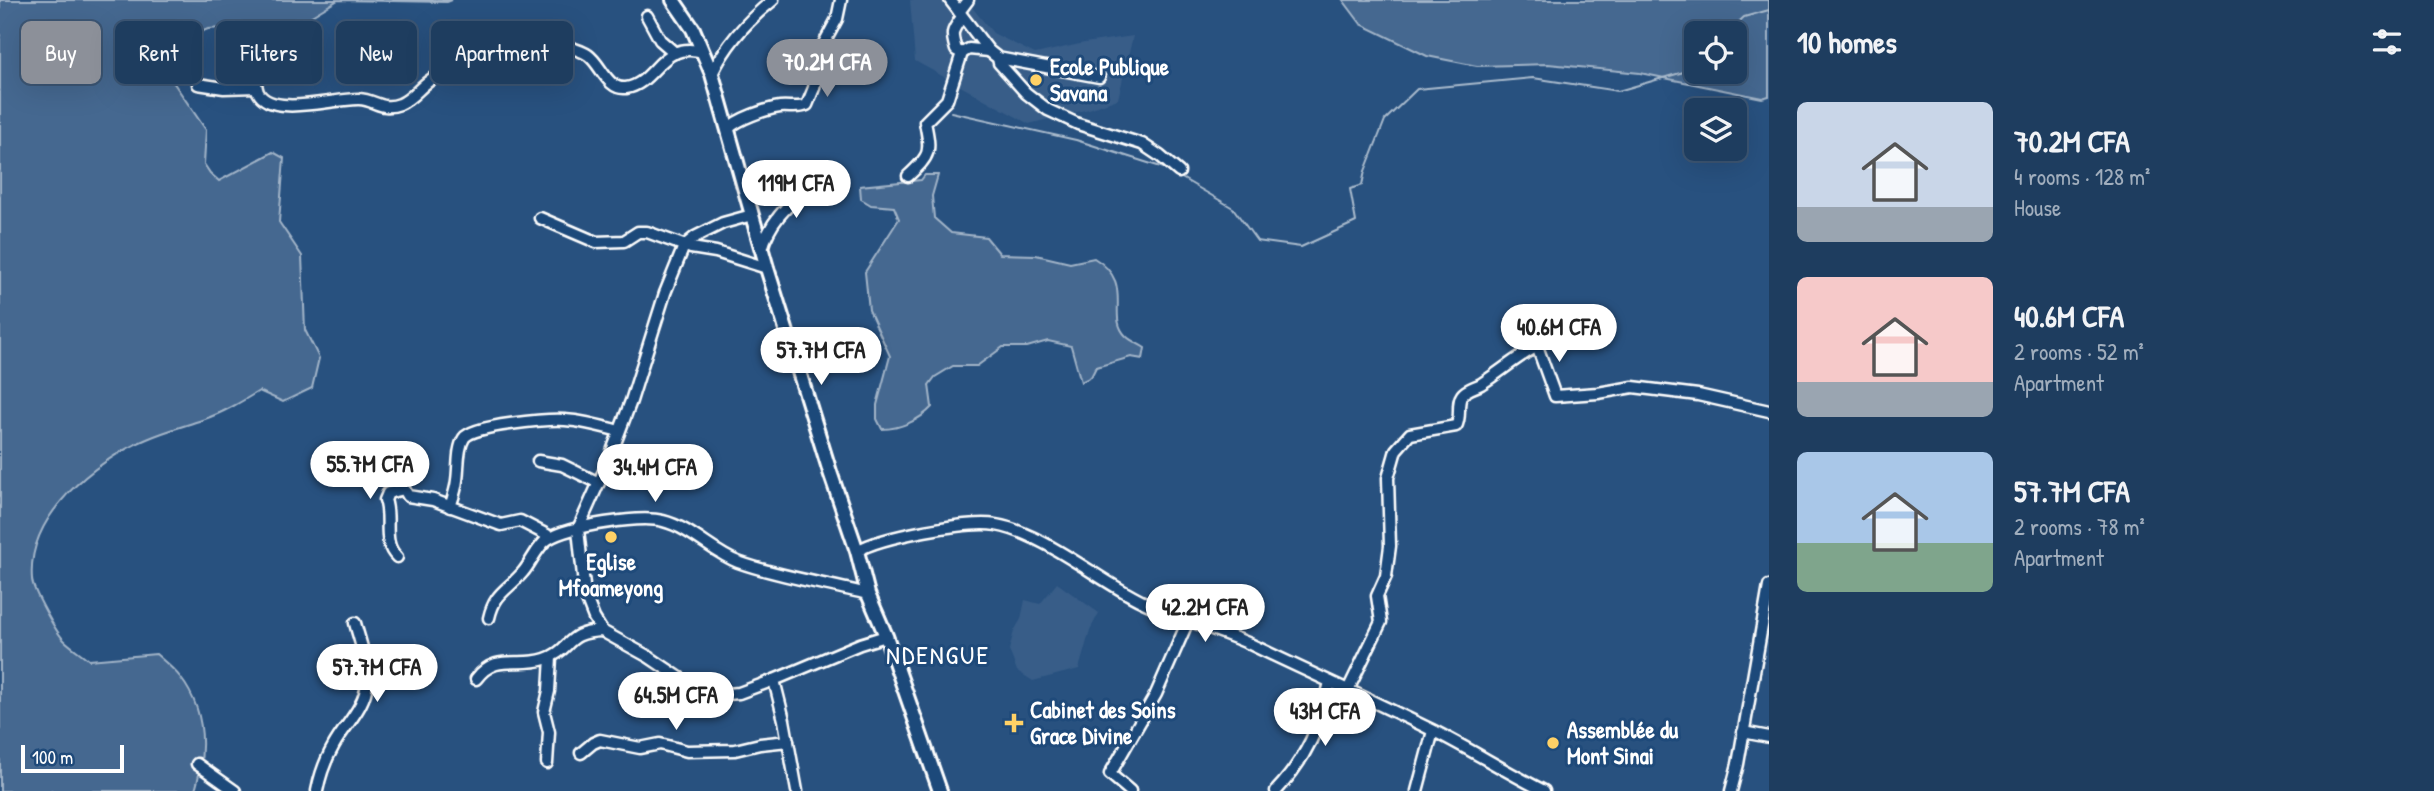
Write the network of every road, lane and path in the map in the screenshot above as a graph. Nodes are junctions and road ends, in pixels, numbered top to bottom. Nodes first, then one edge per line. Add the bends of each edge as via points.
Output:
1 (673, 0) edge
2 (773, 0) edge
3 (841, 0) edge
4 (968, 0) edge
5 (957, 7) edge
6 (647, 16) dead end
7 (704, 52) junction
8 (675, 53) junction
9 (962, 53) junction
10 (994, 54) junction
11 (712, 74) junction
12 (1099, 77) dead end
13 (198, 84) dead end
14 (256, 87) joint
15 (728, 129) junction
16 (1179, 172) dead end
17 (908, 176) dead end
18 (814, 181) dead end
19 (752, 215) junction
20 (540, 218) dead end
21 (684, 246) junction
22 (762, 249) junction
23 (767, 268) junction
24 (1769, 411) edge
25 (619, 430) junction
26 (538, 461) dead end
27 (599, 482) junction
28 (450, 507) junction
29 (578, 529) junction
30 (547, 539) junction
31 (857, 551) junction
32 (397, 557) dead end
33 (1769, 586) edge
34 (868, 594) junction
35 (489, 618) dead end
36 (1188, 621) junction
37 (355, 623) dead end
38 (601, 631) junction
39 (886, 636) junction
40 (551, 657) junction
41 (476, 679) dead end
42 (774, 680) junction
43 (1330, 682) junction
44 (1348, 690) junction
45 (1433, 731) junction
46 (1743, 732) junction
47 (1769, 737) edge
48 (788, 741) junction
49 (581, 753) dead end
50 (547, 763) dead end
51 (197, 764) dead end
52 (235, 791) edge
53 (317, 791) edge
54 (797, 791) edge
55 (940, 791) edge
56 (1130, 791) edge
57 (1276, 791) edge
58 (1417, 791) edge
59 (1544, 791) edge
60 (1731, 791) edge

1 - 7 main road
2 - 11 street via 743,27
3 - 15 street via 821,49 807,105 775,108
4 - 5 street
5 - 9 street via 952,36 956,50
5 - 10 street
6 - 8 street via 660,40
7 - 8 street via 688,49
7 - 11 main road
8 - 14 street via 627,88 616,87 587,54 532,40 488,50 434,77 405,101 391,106 362,99 285,105 265,100
9 - 10 street
9 - 17 street via 947,100 925,122 929,145 925,161
10 - 12 street
10 - 16 street via 1026,93 1048,110 1142,144
11 - 15 main road
13 - 14 street
15 - 19 main road
18 - 22 street via 776,218
19 - 21 street via 723,223
19 - 22 main road
20 - 21 street via 596,242 624,241 641,232
21 - 23 street
21 - 25 street
22 - 23 main road
23 - 31 main road
24 - 44 street via 1689,393 1633,387 1555,396 1536,346 1513,359 1464,393 1456,426 1410,434 1396,450 1388,478 1390,546 1386,576 1377,596 1381,622
25 - 27 street
25 - 28 street via 556,420 472,432 461,445
26 - 27 street via 562,465
27 - 29 street
28 - 30 street via 501,525 520,522 544,531
28 - 32 street via 408,496 404,489 386,495 387,537
29 - 30 street
29 - 34 street via 630,520 663,521 735,561
29 - 38 street via 585,594
30 - 35 street via 521,575 494,600
31 - 34 main road
31 - 36 street via 939,528 996,524 1037,541 1136,599
33 - 46 street
34 - 39 main road
36 - 43 street
36 - 56 street via 1157,694 1110,774
37 - 53 street via 368,684 352,720 333,746
38 - 40 street via 574,636
38 - 42 street via 715,695 740,693
39 - 42 street
39 - 55 main road
40 - 41 street via 492,665
40 - 50 street via 544,712 549,732
42 - 48 street
43 - 44 street
43 - 57 street via 1308,749
44 - 45 street
45 - 58 street
45 - 59 street
46 - 47 street
46 - 60 street
48 - 49 street via 736,750 687,751 660,744 640,748 600,740
48 - 54 street
51 - 52 street

